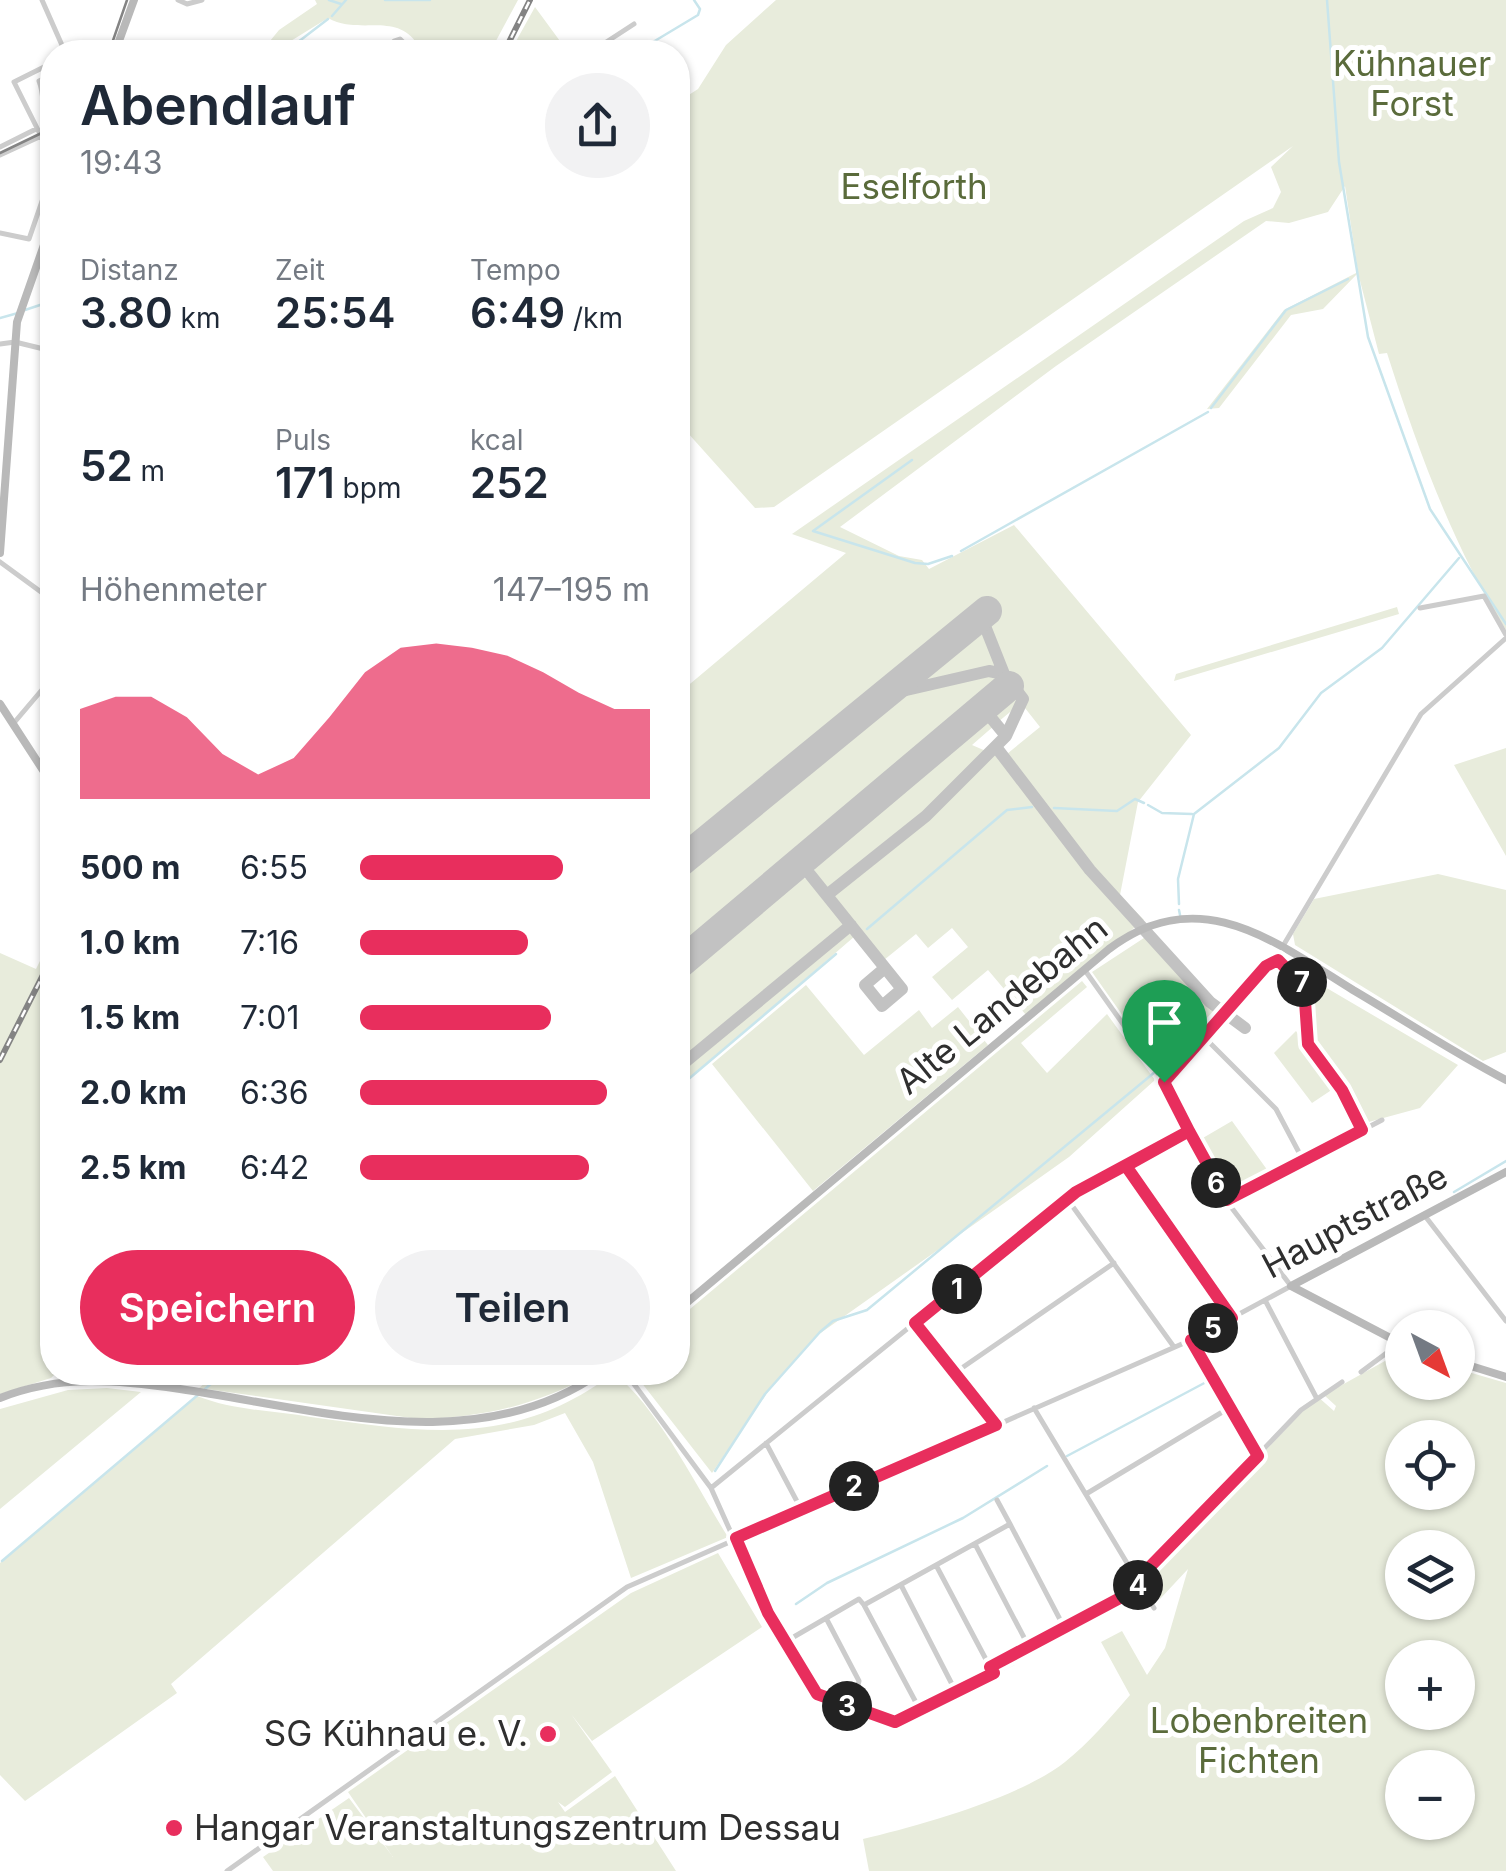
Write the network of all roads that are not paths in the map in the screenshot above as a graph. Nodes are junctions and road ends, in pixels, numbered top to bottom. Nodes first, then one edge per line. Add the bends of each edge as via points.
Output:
1 (42, 0) edge
2 (134, 0) edge
3 (178, 0) edge
4 (202, 0) edge
5 (634, 24) dead end
6 (60, 40) edge
7 (119, 40) edge
8 (610, 40) edge
9 (40, 70) edge
10 (39, 132) junction
11 (0, 147) edge
12 (0, 156) edge
13 (40, 207) edge
14 (0, 234) edge
15 (40, 256) edge
16 (16, 342) junction
17 (0, 344) edge
18 (40, 349) edge
19 (0, 552) edge
20 (0, 562) edge
21 (40, 591) edge
22 (1420, 608) dead end
23 (1506, 636) edge
24 (40, 688) edge
25 (0, 704) edge
26 (7, 717) edge
27 (40, 766) edge
28 (1282, 946) junction
29 (1084, 970) junction
30 (1205, 1038) junction
31 (1160, 1076) junction
32 (1506, 1080) edge
33 (1382, 1120) dead end
34 (1362, 1130) junction
35 (1189, 1131) junction
36 (1303, 1160) junction
37 (1126, 1166) junction
38 (1506, 1172) edge
39 (1068, 1200) junction
40 (1227, 1200) junction
41 (1424, 1216) junction
42 (1114, 1264) junction
43 (1291, 1286) junction
44 (690, 1300) edge
45 (1265, 1300) junction
46 (1232, 1318) junction
47 (1506, 1321) edge
48 (915, 1323) junction
49 (1385, 1336) edge
50 (1191, 1340) junction
51 (1174, 1347) junction
52 (1385, 1355) edge
53 (1475, 1367) edge
54 (956, 1372) junction
55 (1361, 1372) dead end
56 (1506, 1377) edge
57 (1342, 1382) dead end
58 (40, 1384) edge
59 (156, 1385) edge
60 (576, 1385) edge
61 (635, 1385) edge
62 (1316, 1397) junction
63 (0, 1398) edge
64 (1034, 1408) junction
65 (1229, 1408) junction
66 (996, 1425) junction
67 (766, 1443) junction
68 (1258, 1456) junction
69 (711, 1488) junction
70 (1085, 1494) junction
71 (997, 1500) dead end
72 (801, 1510) junction
73 (1010, 1524) junction
74 (736, 1538) junction
75 (975, 1544) junction
76 (937, 1567) junction
77 (1138, 1583) junction
78 (902, 1588) junction
79 (864, 1605) junction
80 (1154, 1608) dead end
81 (826, 1618) junction
82 (1065, 1629) junction
83 (785, 1642) junction
84 (1028, 1647) junction
85 (992, 1670) junction
86 (956, 1692) junction
87 (852, 1708) junction
88 (920, 1710) junction
89 (227, 1871) edge

1 - 6 street
2 - 7 main road
3 - 4 street
5 - 8 street
9 - 10 street via 14,82
10 - 11 street
10 - 12 street
13 - 14 street via 29,239
15 - 16 main road
16 - 17 street
16 - 18 street
16 - 19 main road
20 - 21 street
22 - 23 street via 1484,596
23 - 28 street via 1421,714
24 - 26 street
25 - 26 main road
26 - 27 main road
28 - 29 main road, Alte Landebahn via 1231,923 1178,920 1131,934
28 - 32 main road, Alte Landebahn
29 - 31 street
29 - 44 main road, Alte Landebahn
30 - 31 street
30 - 34 street via 1275,960 1304,987 1308,1044
30 - 36 street via 1266,1097
31 - 35 street
33 - 34 street
34 - 36 street
35 - 37 street
35 - 40 street
36 - 40 street
37 - 39 street
37 - 46 street
38 - 41 main road, Hauptstraße
39 - 42 street
39 - 48 street
40 - 43 street
41 - 43 main road, Hauptstraße
41 - 47 street
42 - 51 street
42 - 54 street
43 - 45 street, Hauptstraße
43 - 49 main road
45 - 46 street, Hauptstraße
45 - 62 street
46 - 50 street, Hauptstraße
48 - 54 street
48 - 67 street
50 - 51 street, Hauptstraße
50 - 65 street
51 - 64 street, Hauptstraße
52 - 55 street
53 - 56 main road
54 - 66 street
57 - 62 street
58 - 63 main road
59 - 60 main road via 454,1423 528,1410
61 - 69 street
62 - 68 street
64 - 66 street, Hauptstraße
64 - 70 street
65 - 68 street
65 - 70 street
66 - 72 street, Hauptstraße
67 - 69 street
67 - 72 street
68 - 77 street
69 - 74 street
70 - 77 street
71 - 73 street
72 - 74 street, Hauptstraße
73 - 75 street
73 - 82 street
74 - 83 street
74 - 89 street, Hauptstraße via 627,1587
75 - 76 street
75 - 84 street
76 - 78 street
76 - 85 street
77 - 80 street
77 - 82 street
78 - 79 street
78 - 86 street
79 - 81 street via 860,1599
79 - 88 street
81 - 83 street
81 - 87 street via 859,1681
82 - 84 street
83 - 87 street via 817,1694
84 - 85 street
85 - 86 street
86 - 88 street
87 - 88 street via 893,1722

